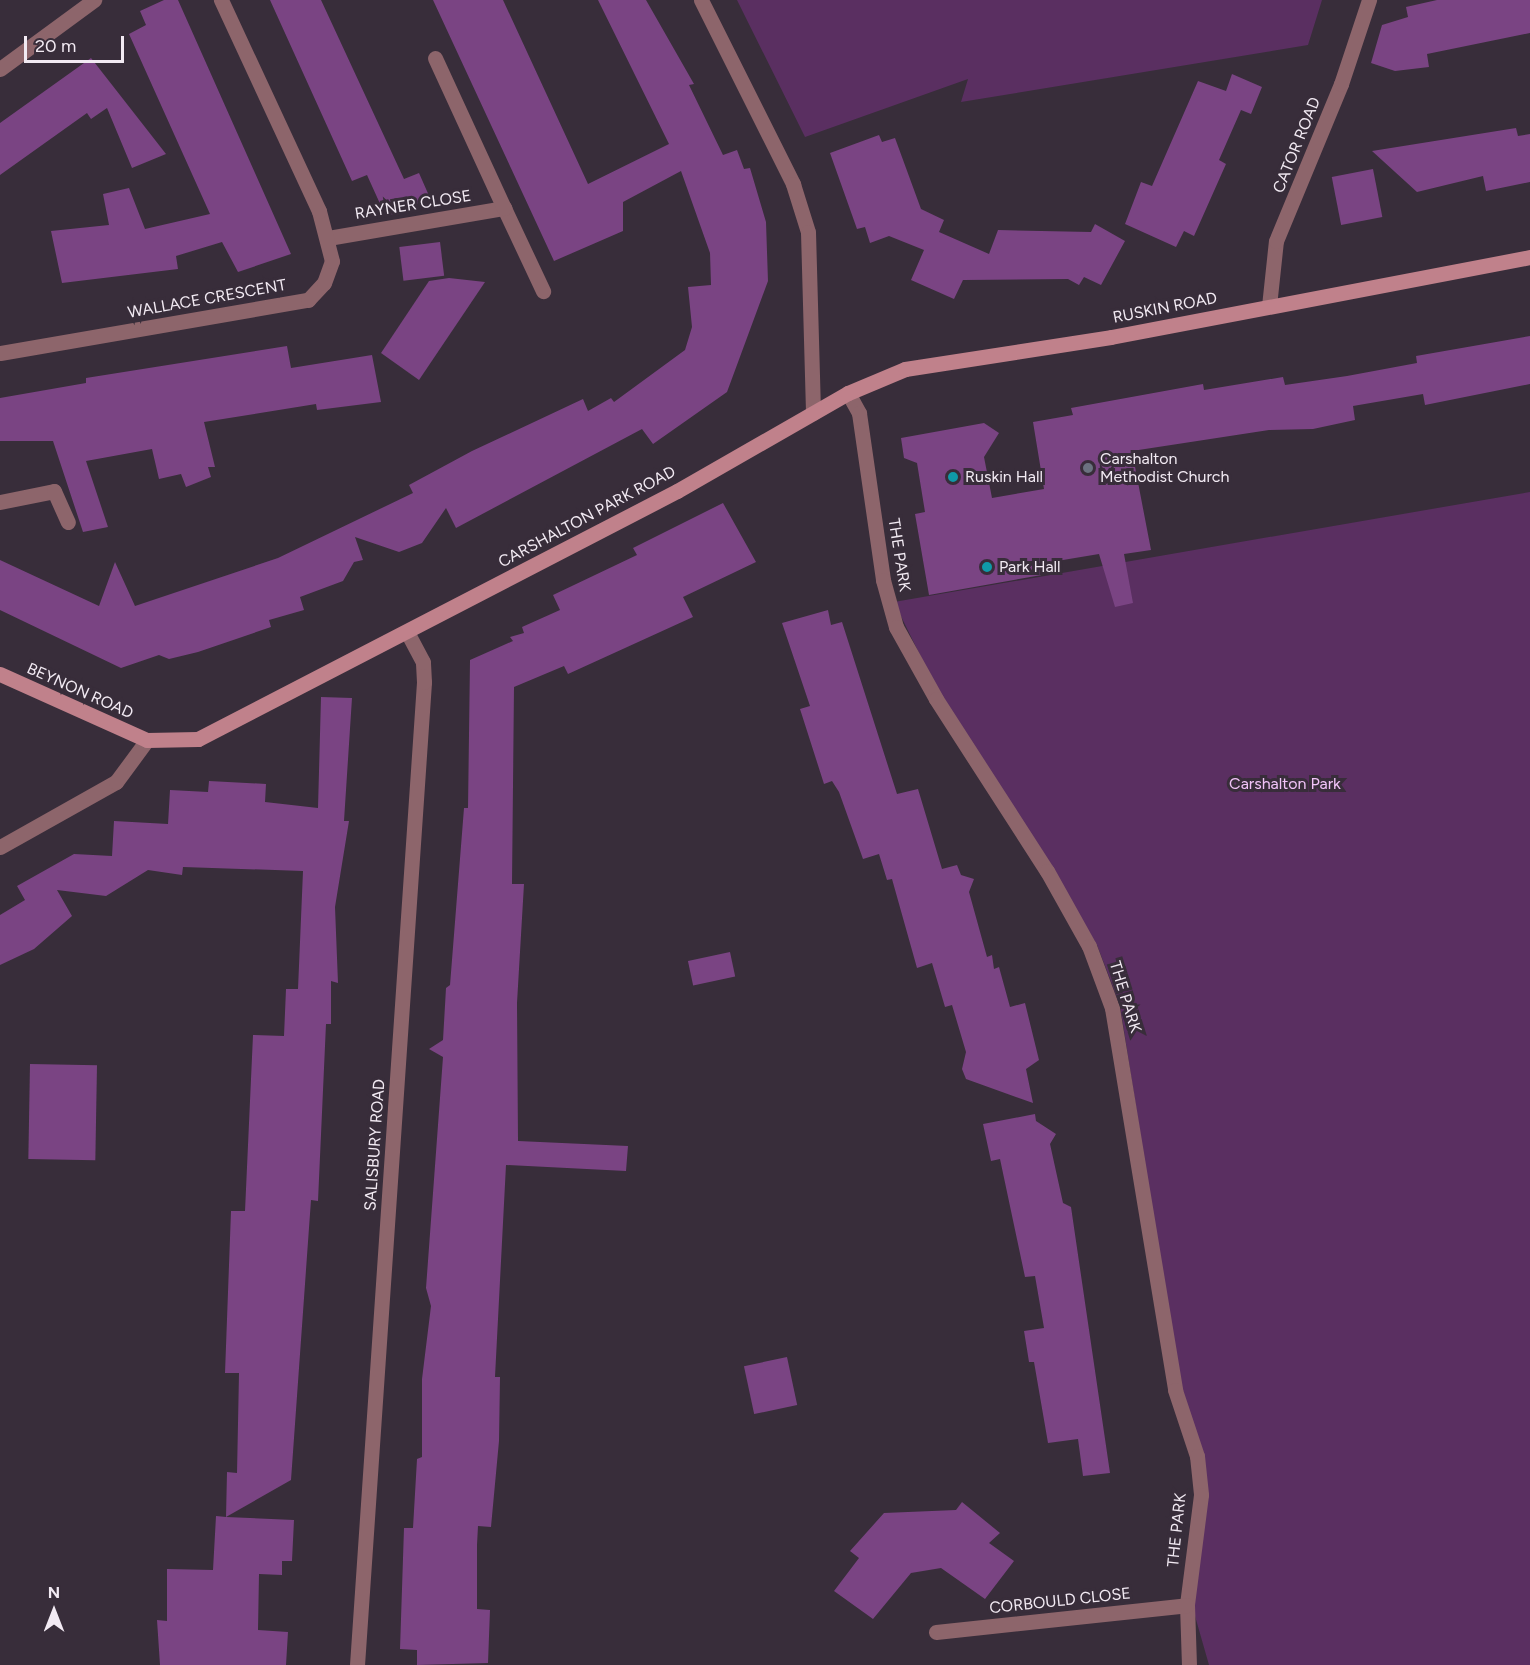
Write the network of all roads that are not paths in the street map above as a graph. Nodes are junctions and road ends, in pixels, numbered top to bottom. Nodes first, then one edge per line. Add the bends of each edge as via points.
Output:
1 (94, 0) edge
2 (221, 0) edge
3 (701, 0) edge
4 (1369, 0) edge
5 (435, 58) dead end
6 (0, 69) edge
7 (504, 208) junction
8 (328, 237) junction
9 (1530, 256) edge
10 (543, 291) dead end
11 (1269, 306) junction
12 (0, 353) edge
13 (848, 393) junction
14 (813, 413) junction
15 (0, 502) edge
16 (68, 522) dead end
17 (407, 632) junction
18 (0, 674) edge
19 (147, 740) junction
20 (0, 847) edge
21 (1187, 1605) junction
22 (936, 1632) dead end
23 (357, 1665) edge
24 (1189, 1665) edge

1 - 6 street
2 - 8 street, WALLACE CRESCENT
3 - 14 street via 793,184 808,232
4 - 11 street, CATOR ROAD via 1341,84 1276,241
5 - 7 street, RAYNER CLOSE
7 - 8 street, RAYNER CLOSE
7 - 10 street, RAYNER CLOSE
8 - 12 street, WALLACE CRESCENT via 332,261 324,283 308,300
9 - 11 main road, RUSKIN ROAD
11 - 13 main road, RUSKIN ROAD via 905,369
13 - 14 main road, RUSKIN ROAD
13 - 21 street, THE PARK via 859,413 883,580 896,627 936,699 1047,871 1089,946 1112,1008 1175,1390 1197,1456 1201,1495
14 - 17 main road, CARSHALTON PARK ROAD
15 - 16 street via 54,491
17 - 19 main road, CARSHALTON PARK ROAD via 218,731 183,743
17 - 23 street, SALISBURY ROAD via 423,662 424,682
18 - 19 main road, BEYNON ROAD
19 - 20 street via 116,782
21 - 22 street, CORBOULD CLOSE
21 - 24 street, THE PARK

